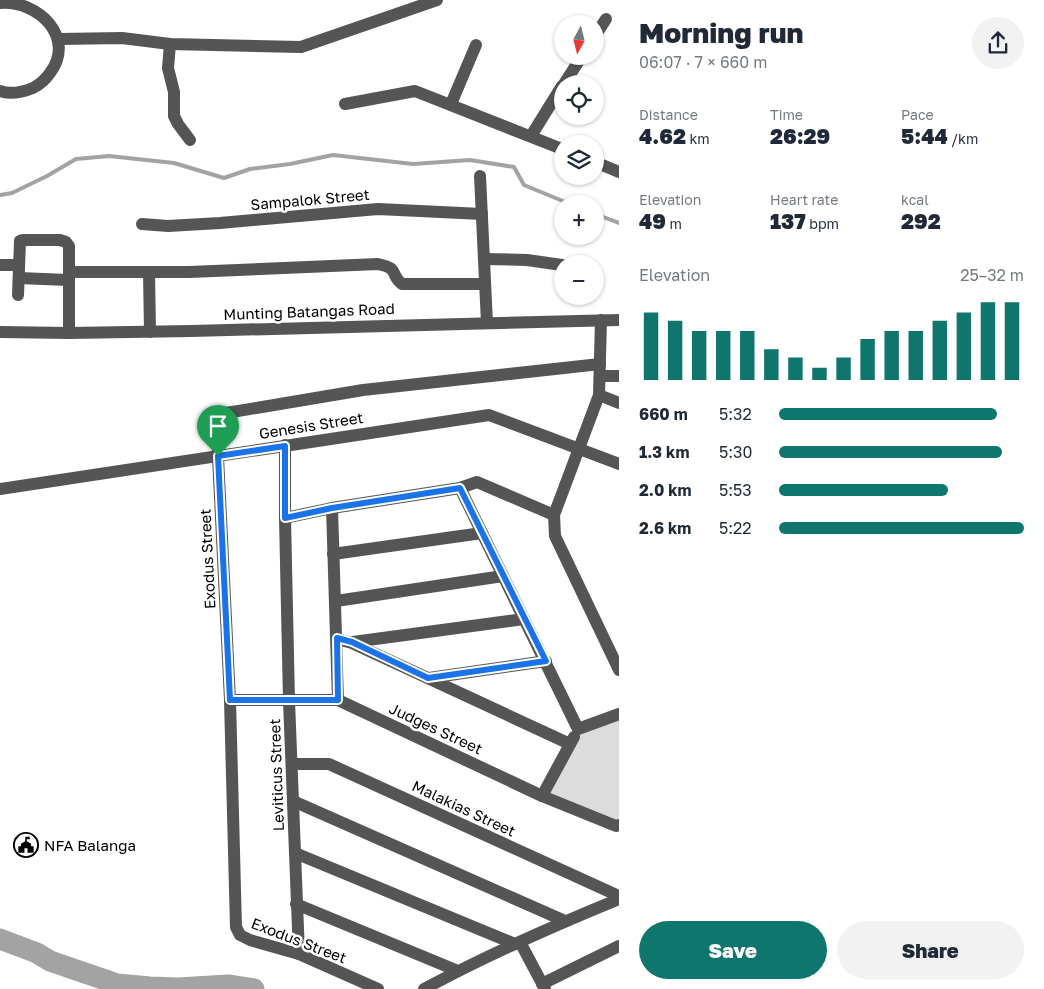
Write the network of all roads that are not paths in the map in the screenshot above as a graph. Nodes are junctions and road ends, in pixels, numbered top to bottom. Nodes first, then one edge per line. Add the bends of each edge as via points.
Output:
1 (437, 0) edge
2 (0, 3) edge
3 (606, 19) dead end
4 (604, 22) edge
5 (59, 39) junction
6 (170, 44) junction
7 (476, 45) dead end
8 (0, 91) edge
9 (554, 99) edge
10 (345, 104) dead end
11 (451, 104) junction
12 (531, 136) junction
13 (190, 140) dead end
14 (554, 146) edge
15 (619, 158) edge
16 (604, 165) edge
17 (616, 170) edge
18 (480, 176) dead end
19 (482, 214) junction
20 (142, 224) dead end
21 (484, 259) junction
22 (554, 264) edge
23 (0, 265) edge
24 (18, 265) junction
25 (150, 272) junction
26 (69, 276) junction
27 (19, 278) junction
28 (485, 284) junction
29 (18, 295) dead end
30 (601, 320) junction
31 (619, 320) edge
32 (487, 323) junction
33 (0, 332) edge
34 (150, 332) junction
35 (69, 333) junction
36 (600, 370) junction
37 (619, 376) edge
38 (599, 395) junction
39 (619, 403) edge
40 (285, 446) junction
41 (580, 449) junction
42 (218, 456) junction
43 (619, 464) edge
44 (460, 488) junction
45 (0, 489) edge
46 (332, 508) junction
47 (554, 516) junction
48 (285, 518) junction
49 (482, 533) junction
50 (333, 554) junction
51 (504, 576) junction
52 (336, 601) junction
53 (524, 619) junction
54 (337, 638) junction
55 (352, 642) junction
56 (546, 661) junction
57 (619, 670) edge
58 (428, 678) junction
59 (230, 700) junction
60 (338, 700) junction
61 (289, 701) junction
62 (619, 714) edge
63 (578, 728) junction
64 (570, 744) junction
65 (292, 764) junction
66 (542, 796) junction
67 (293, 801) junction
68 (619, 825) edge
69 (295, 853) junction
70 (619, 898) edge
71 (296, 904) junction
72 (565, 921) junction
73 (518, 943) junction
74 (619, 946) edge
75 (299, 954) junction
76 (458, 971) junction
77 (544, 986) edge
78 (378, 989) edge
79 (424, 989) edge

1 - 6 street via 301,46
2 - 5 street via 8,0 31,4 50,18
3 - 4 street
5 - 6 street via 122,38
5 - 8 street via 57,64 41,84 22,92
6 - 13 street via 168,68 174,92 174,116
7 - 11 street
9 - 12 street
10 - 11 street via 415,91
11 - 12 street
12 - 14 street
15 - 17 street
16 - 17 street
18 - 19 street
19 - 20 street, Sampalok Street via 378,209 220,223
19 - 21 street
21 - 22 street
21 - 28 street
23 - 24 street
24 - 26 street via 20,241 60,240 69,246
24 - 27 street
25 - 26 street
25 - 28 street via 378,264 390,266 402,284
25 - 34 street
26 - 27 street
26 - 35 street
27 - 29 street
28 - 32 street
30 - 31 street, Munting Batangas Road
30 - 32 street, Munting Batangas Road
30 - 36 street
32 - 34 street, Munting Batangas Road
33 - 35 street, Munting Batangas Road
34 - 35 street, Munting Batangas Road
36 - 37 street, Exodus Street
36 - 38 street
36 - 42 street, Exodus Street via 363,390 226,414 219,421
38 - 39 street
38 - 41 street
40 - 41 street, Genesis Street via 489,415
40 - 42 street, Genesis Street
40 - 48 street, Leviticus Street
41 - 43 street, Genesis Street
41 - 47 street
42 - 45 street, Genesis Street
42 - 59 street, Exodus Street
44 - 46 street
44 - 47 street via 477,482
44 - 49 street
46 - 48 street
46 - 50 street
47 - 57 street via 555,536
48 - 61 street, Leviticus Street
49 - 50 street
49 - 51 street
50 - 52 street
51 - 52 street
51 - 53 street
52 - 54 street
53 - 55 street
53 - 56 street
54 - 55 street
54 - 60 street
55 - 58 street
56 - 58 street
56 - 63 street
58 - 64 street
59 - 61 street, Judges Street
59 - 75 street, Exodus Street via 236,927 240,935 250,940
60 - 61 street, Judges Street
60 - 66 street, Judges Street
61 - 65 street, Leviticus Street
62 - 63 street
63 - 64 street
64 - 66 street
65 - 67 street, Leviticus Street
65 - 70 street, Malakias Street via 329,764
66 - 68 street, Judges Street
67 - 69 street, Leviticus Street
67 - 72 street
69 - 71 street, Leviticus Street
69 - 73 street
70 - 72 street
71 - 75 street, Leviticus Street
71 - 76 street
72 - 73 street
73 - 76 street
73 - 77 street
74 - 77 street
75 - 78 street, Exodus Street
76 - 79 street

